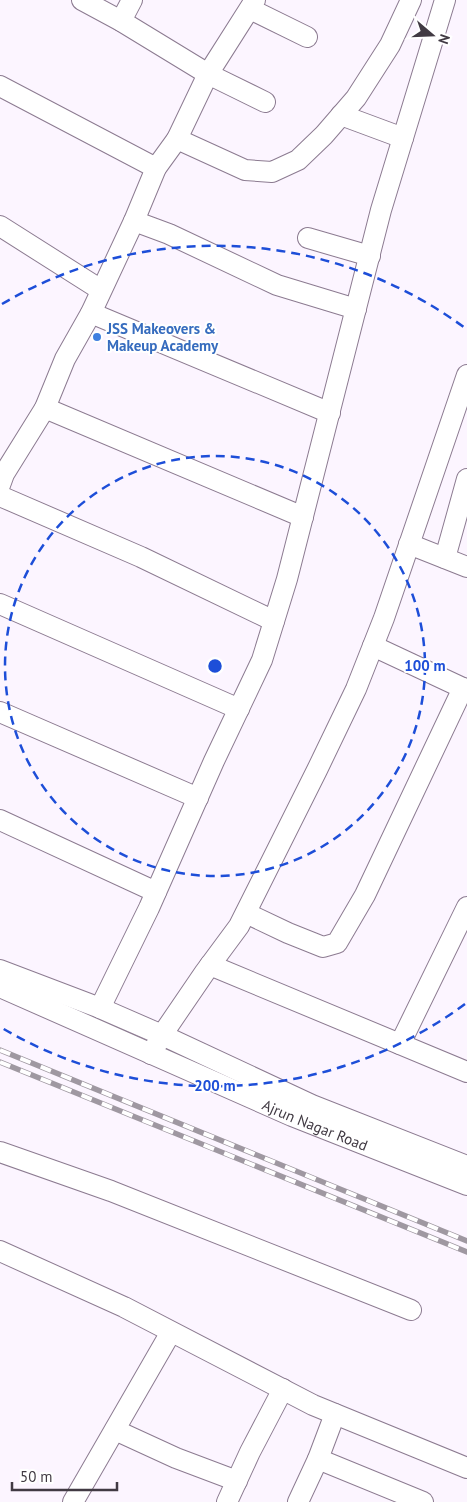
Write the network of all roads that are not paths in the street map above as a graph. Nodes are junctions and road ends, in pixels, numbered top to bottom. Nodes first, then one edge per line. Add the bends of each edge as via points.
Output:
1 (82, 0) edge
2 (132, 0) edge
3 (411, 0) edge
4 (445, 0) edge
5 (252, 4) edge
6 (121, 21) junction
7 (307, 36) dead end
8 (208, 74) junction
9 (0, 86) edge
10 (265, 102) dead end
11 (341, 115) junction
12 (403, 138) junction
13 (177, 139) junction
14 (156, 168) junction
15 (134, 221) junction
16 (0, 226) edge
17 (308, 238) dead end
18 (370, 256) junction
19 (100, 290) junction
20 (356, 309) junction
21 (91, 313) junction
22 (467, 375) edge
23 (44, 408) junction
24 (330, 413) junction
25 (467, 479) edge
26 (0, 485) edge
27 (0, 496) edge
28 (303, 518) junction
29 (409, 544) junction
30 (445, 558) junction
31 (467, 568) edge
32 (0, 604) edge
33 (274, 621) junction
34 (373, 646) junction
35 (465, 689) edge
36 (239, 709) junction
37 (0, 712) edge
38 (198, 798) junction
39 (0, 820) edge
40 (156, 892) junction
41 (467, 907) edge
42 (246, 913) junction
43 (210, 965) junction
44 (0, 970) edge
45 (0, 987) edge
46 (100, 1008) junction
47 (162, 1035) junction
48 (400, 1044) junction
49 (151, 1054) junction
50 (467, 1072) edge
51 (0, 1152) edge
52 (467, 1166) edge
53 (467, 1185) edge
54 (0, 1251) edge
55 (411, 1310) dead end
56 (171, 1332) junction
57 (283, 1390) junction
58 (335, 1414) junction
59 (115, 1430) junction
60 (318, 1459) junction
61 (467, 1468) edge
62 (237, 1481) junction
63 (74, 1502) edge
64 (227, 1502) edge
65 (298, 1502) edge
66 (422, 1502) edge

1 - 6 street
2 - 6 street
3 - 11 street via 390,45 356,98
4 - 12 street
5 - 7 street
5 - 8 street
6 - 8 street
8 - 10 street
8 - 13 street
9 - 14 street
11 - 12 street
11 - 13 street via 298,160 272,172 245,170
12 - 18 street
13 - 14 street
14 - 15 street
15 - 19 street
15 - 20 street via 277,285
16 - 19 street
17 - 18 street
18 - 20 street
19 - 21 street
20 - 24 street
21 - 23 street via 65,359
21 - 24 street
22 - 29 street
23 - 26 street
23 - 28 street
24 - 28 street
25 - 30 street
27 - 33 street via 141,557
28 - 33 street
29 - 30 street
29 - 34 street
30 - 31 street
32 - 36 street
33 - 36 street via 262,660
34 - 35 street
34 - 42 street via 318,770
35 - 42 street via 365,895 337,943 323,947
36 - 38 street
37 - 38 street
38 - 40 street
39 - 40 street
40 - 46 street
41 - 48 street
42 - 43 street
43 - 47 street
43 - 48 street
44 - 46 street, Ajrun Nagar Road
45 - 49 street, Ajrun Nagar Road
46 - 47 street, Ajrun Nagar Road
47 - 49 street
47 - 52 street, Ajrun Nagar Road via 312,1105
48 - 50 street
49 - 53 street, Ajrun Nagar Road via 292,1116
51 - 55 street via 120,1195
54 - 56 street
56 - 57 street
56 - 59 street
57 - 58 street
57 - 62 street
58 - 60 street
58 - 61 street
59 - 62 street
59 - 63 street
60 - 65 street
60 - 66 street
62 - 64 street

